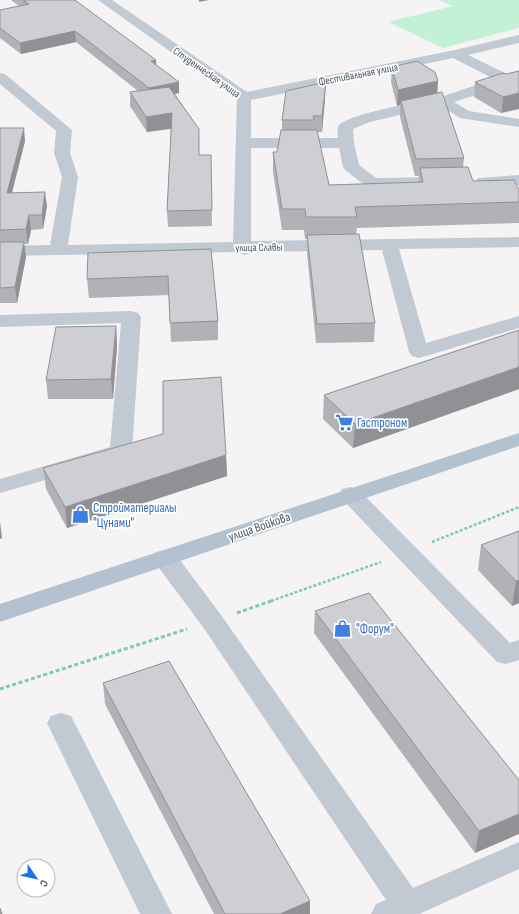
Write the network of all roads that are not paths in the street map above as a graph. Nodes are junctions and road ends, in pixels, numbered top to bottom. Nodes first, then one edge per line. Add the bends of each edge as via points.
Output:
1 (104, 0) edge
2 (519, 39) edge
3 (455, 54) junction
4 (0, 78) edge
5 (513, 79) edge
6 (244, 97) junction
7 (443, 101) junction
8 (519, 123) edge
9 (243, 143) junction
10 (346, 143) junction
11 (519, 180) edge
12 (519, 242) edge
13 (389, 244) junction
14 (244, 248) junction
15 (58, 250) junction
16 (0, 251) edge
17 (0, 321) edge
18 (519, 322) edge
19 (519, 439) edge
20 (0, 486) edge
21 (350, 494) junction
22 (165, 558) junction
23 (0, 613) edge
24 (514, 658) edge
25 (61, 723) dead end
26 (519, 855) edge
27 (397, 910) edge
28 (156, 914) edge

1 - 6 street, Студенческая улица
2 - 3 street, Фестивальная улица
3 - 5 street
3 - 6 street, Фестивальная улица
4 - 15 street via 64,130 62,153 70,177
5 - 7 street
6 - 9 street, Студенческая улица
7 - 8 street via 465,115
7 - 10 street via 365,119 345,127
9 - 10 street
9 - 14 street, Студенческая улица
10 - 11 street via 350,168 372,183
12 - 13 street, улица Славы
13 - 14 street, улица Славы
13 - 18 street via 418,352
14 - 15 street, улица Славы
15 - 16 street, улица Славы
17 - 20 street via 131,317 121,451
19 - 21 main road, улица Войкова
21 - 22 main road, улица Войкова
21 - 24 street
22 - 23 main road, улица Войкова
22 - 27 street via 212,621
25 - 28 street
26 - 27 street

